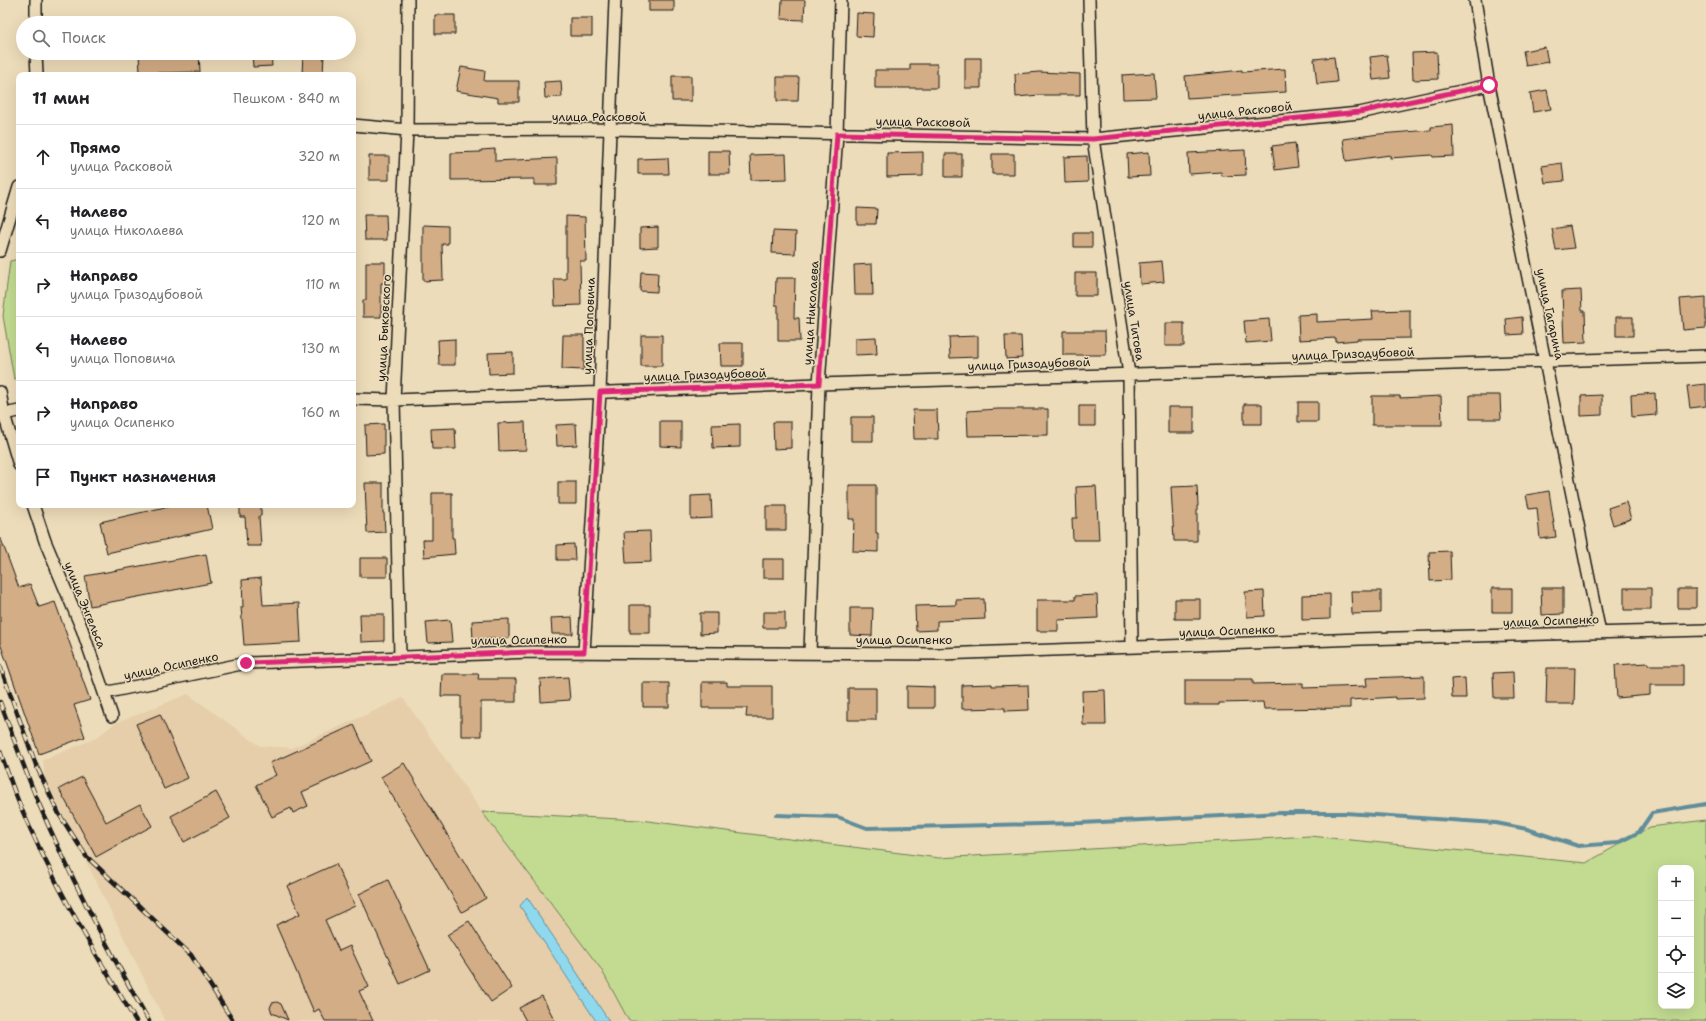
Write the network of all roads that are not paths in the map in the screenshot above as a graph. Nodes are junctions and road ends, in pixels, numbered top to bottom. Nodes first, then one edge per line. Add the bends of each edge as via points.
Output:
1 (36, 0) edge
2 (408, 0) edge
3 (615, 0) edge
4 (841, 0) edge
5 (1089, 0) edge
6 (1475, 0) edge
7 (36, 16) edge
8 (36, 60) edge
9 (37, 72) edge
10 (1489, 85) junction
11 (356, 125) edge
12 (610, 129) junction
13 (407, 130) junction
14 (837, 134) junction
15 (1093, 139) junction
16 (16, 197) edge
17 (0, 251) edge
18 (1706, 356) edge
19 (1546, 361) junction
20 (1129, 374) junction
21 (819, 384) junction
22 (0, 392) edge
23 (600, 392) junction
24 (356, 399) edge
25 (394, 400) junction
26 (16, 412) edge
27 (4, 414) junction
28 (16, 455) edge
29 (34, 508) edge
30 (1706, 630) edge
31 (1600, 633) junction
32 (1132, 647) junction
33 (584, 652) junction
34 (810, 653) junction
35 (400, 657) junction
36 (104, 693) junction
37 (112, 716) dead end

1 - 7 street
2 - 13 street, улица Быковского
3 - 12 street, улица Поповича
4 - 14 street, улица Николаева
5 - 15 street, улица Титова
6 - 10 street, улица Гагарина
8 - 9 street
10 - 15 street, улица Расковой via 1359,112
10 - 19 street, улица Гагарина
11 - 13 street, улица Расковой
12 - 13 street, улица Расковой
12 - 14 street, улица Расковой
12 - 23 street, улица Поповича
13 - 25 street, улица Быковского
14 - 15 street, улица Расковой
14 - 21 street, улица Николаева
15 - 20 street, улица Титова
16 - 17 street
18 - 19 street, улица Гризодубовой
19 - 20 street, улица Гризодубовой
19 - 31 street, улица Гагарина
20 - 21 street, улица Гризодубовой
20 - 32 street, улица Титова
21 - 23 street, улица Гризодубовой
21 - 34 street, улица Николаева
22 - 27 street
23 - 25 street, улица Гризодубовой
23 - 33 street, улица Поповича
24 - 25 street, улица Гризодубовой
25 - 35 street, улица Быковского
26 - 27 street
27 - 28 street
29 - 36 street, улица Энгельса via 82,629
30 - 31 street, улица Осипенко
31 - 32 street, улица Осипенко
32 - 34 street, улица Осипенко via 940,654
33 - 34 street, улица Осипенко
33 - 35 street, улица Осипенко
35 - 36 street, улица Осипенко via 246,663
36 - 37 street, улица Энгельса

